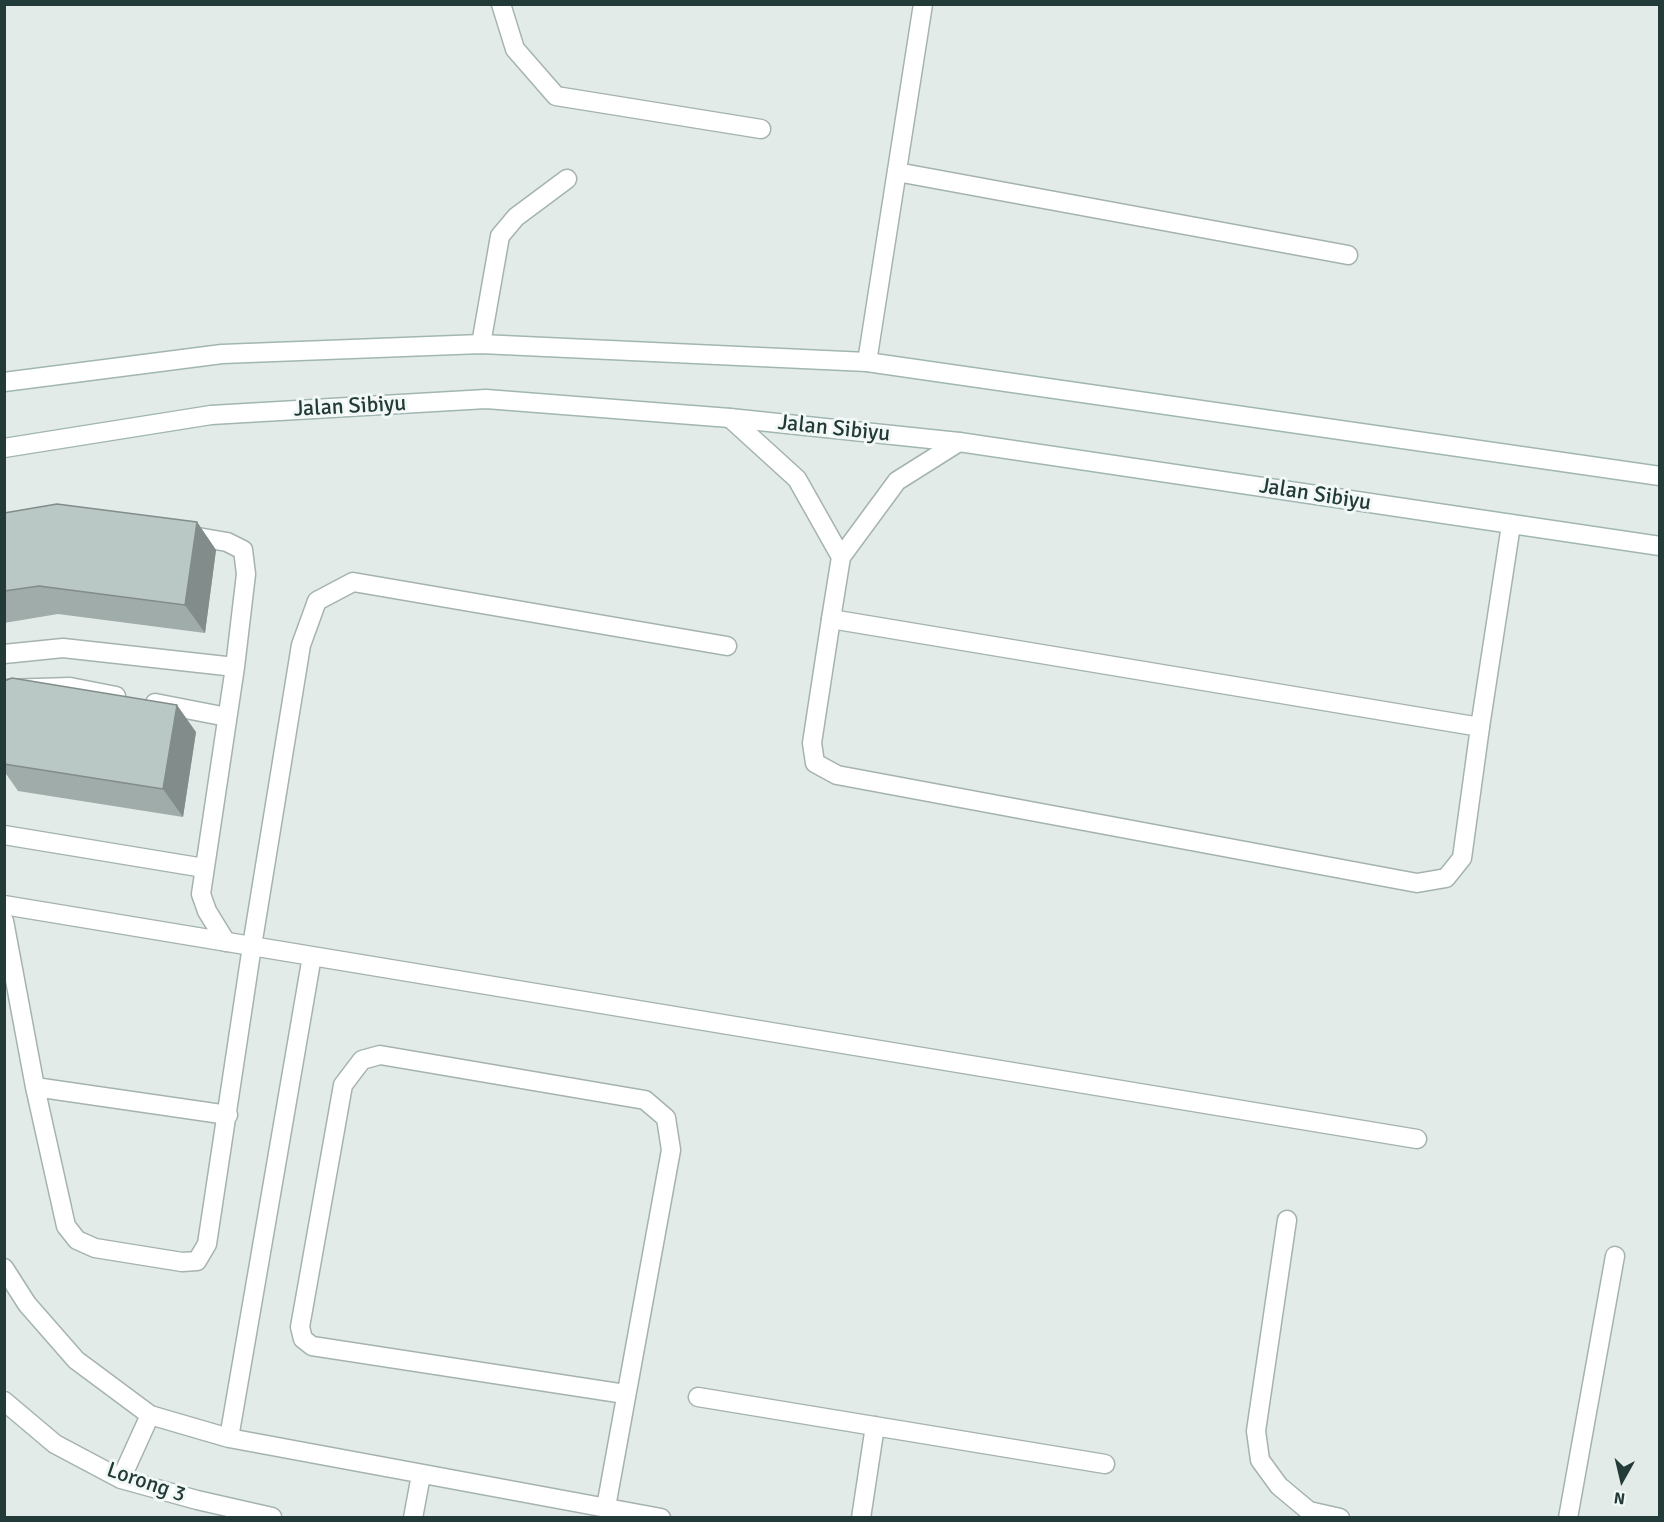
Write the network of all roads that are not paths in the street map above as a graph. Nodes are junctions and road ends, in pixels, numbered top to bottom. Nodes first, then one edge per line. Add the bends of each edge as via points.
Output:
1 (501, 4) edge
2 (923, 4) edge
3 (761, 129) dead end
4 (897, 172) junction
5 (567, 179) dead end
6 (1348, 255) dead end
7 (481, 344) junction
8 (867, 362) junction
9 (4, 382) edge
10 (730, 418) junction
11 (959, 442) junction
12 (4, 448) edge
13 (1659, 476) edge
14 (1511, 525) junction
15 (171, 532) edge
16 (1659, 546) edge
17 (841, 557) junction
18 (831, 619) junction
19 (727, 646) dead end
20 (4, 654) edge
21 (235, 667) junction
22 (4, 689) edge
23 (227, 717) junction
24 (1480, 727) junction
25 (4, 835) edge
26 (204, 868) junction
27 (4, 905) edge
28 (4, 921) edge
29 (226, 942) junction
30 (252, 946) junction
31 (312, 956) junction
32 (35, 1087) junction
33 (228, 1115) junction
34 (1418, 1139) dead end
35 (1287, 1220) dead end
36 (1615, 1256) dead end
37 (4, 1268) edge
38 (625, 1394) junction
39 (698, 1398) dead end
40 (4, 1401) edge
41 (150, 1415) junction
42 (875, 1426) junction
43 (229, 1438) junction
44 (1105, 1464) dead end
45 (422, 1475) junction
46 (121, 1479) junction
47 (606, 1507) junction
48 (272, 1516) edge
49 (413, 1518) edge
50 (661, 1518) edge
51 (861, 1518) edge
52 (1340, 1518) edge
53 (1568, 1518) edge

1 - 3 street via 515,49 556,96
2 - 4 street
4 - 6 street
4 - 8 street
5 - 7 street via 516,217 500,236
7 - 8 street
7 - 9 street via 222,354
8 - 13 street
10 - 11 street, Jalan Sibiyu
10 - 12 street, Jalan Sibiyu via 486,399 211,415
10 - 17 street via 797,479
11 - 14 street, Jalan Sibiyu
11 - 17 street via 897,480
14 - 16 street, Jalan Sibiyu
14 - 24 street
15 - 21 street via 243,550 246,574
17 - 18 street
18 - 24 street
18 - 24 street via 812,743 815,763 837,775 1417,883 1446,878 1462,858
19 - 30 street via 353,582 318,601 301,645
20 - 21 street via 63,648
21 - 23 street
22 - 23 street via 70,687
23 - 26 street
25 - 26 street
26 - 29 street via 201,894
27 - 29 street
28 - 32 street
29 - 30 street
30 - 31 street
30 - 33 street
31 - 34 street
31 - 43 street
32 - 33 street
32 - 33 street via 66,1226 76,1240 95,1248 182,1262 197,1261 207,1244
35 - 52 street via 1256,1431 1260,1460 1279,1486 1309,1512
36 - 53 street
37 - 41 street via 27,1304 76,1360
38 - 38 street via 312,1346 303,1339 300,1327 343,1084 362,1060 380,1055 645,1100 666,1118 671,1150
38 - 47 street
39 - 42 street
40 - 46 street, Lorong 3 via 55,1444
41 - 43 street
41 - 46 street
42 - 44 street
42 - 51 street
43 - 45 street
45 - 47 street
45 - 49 street
46 - 48 street, Lorong 3
47 - 50 street

